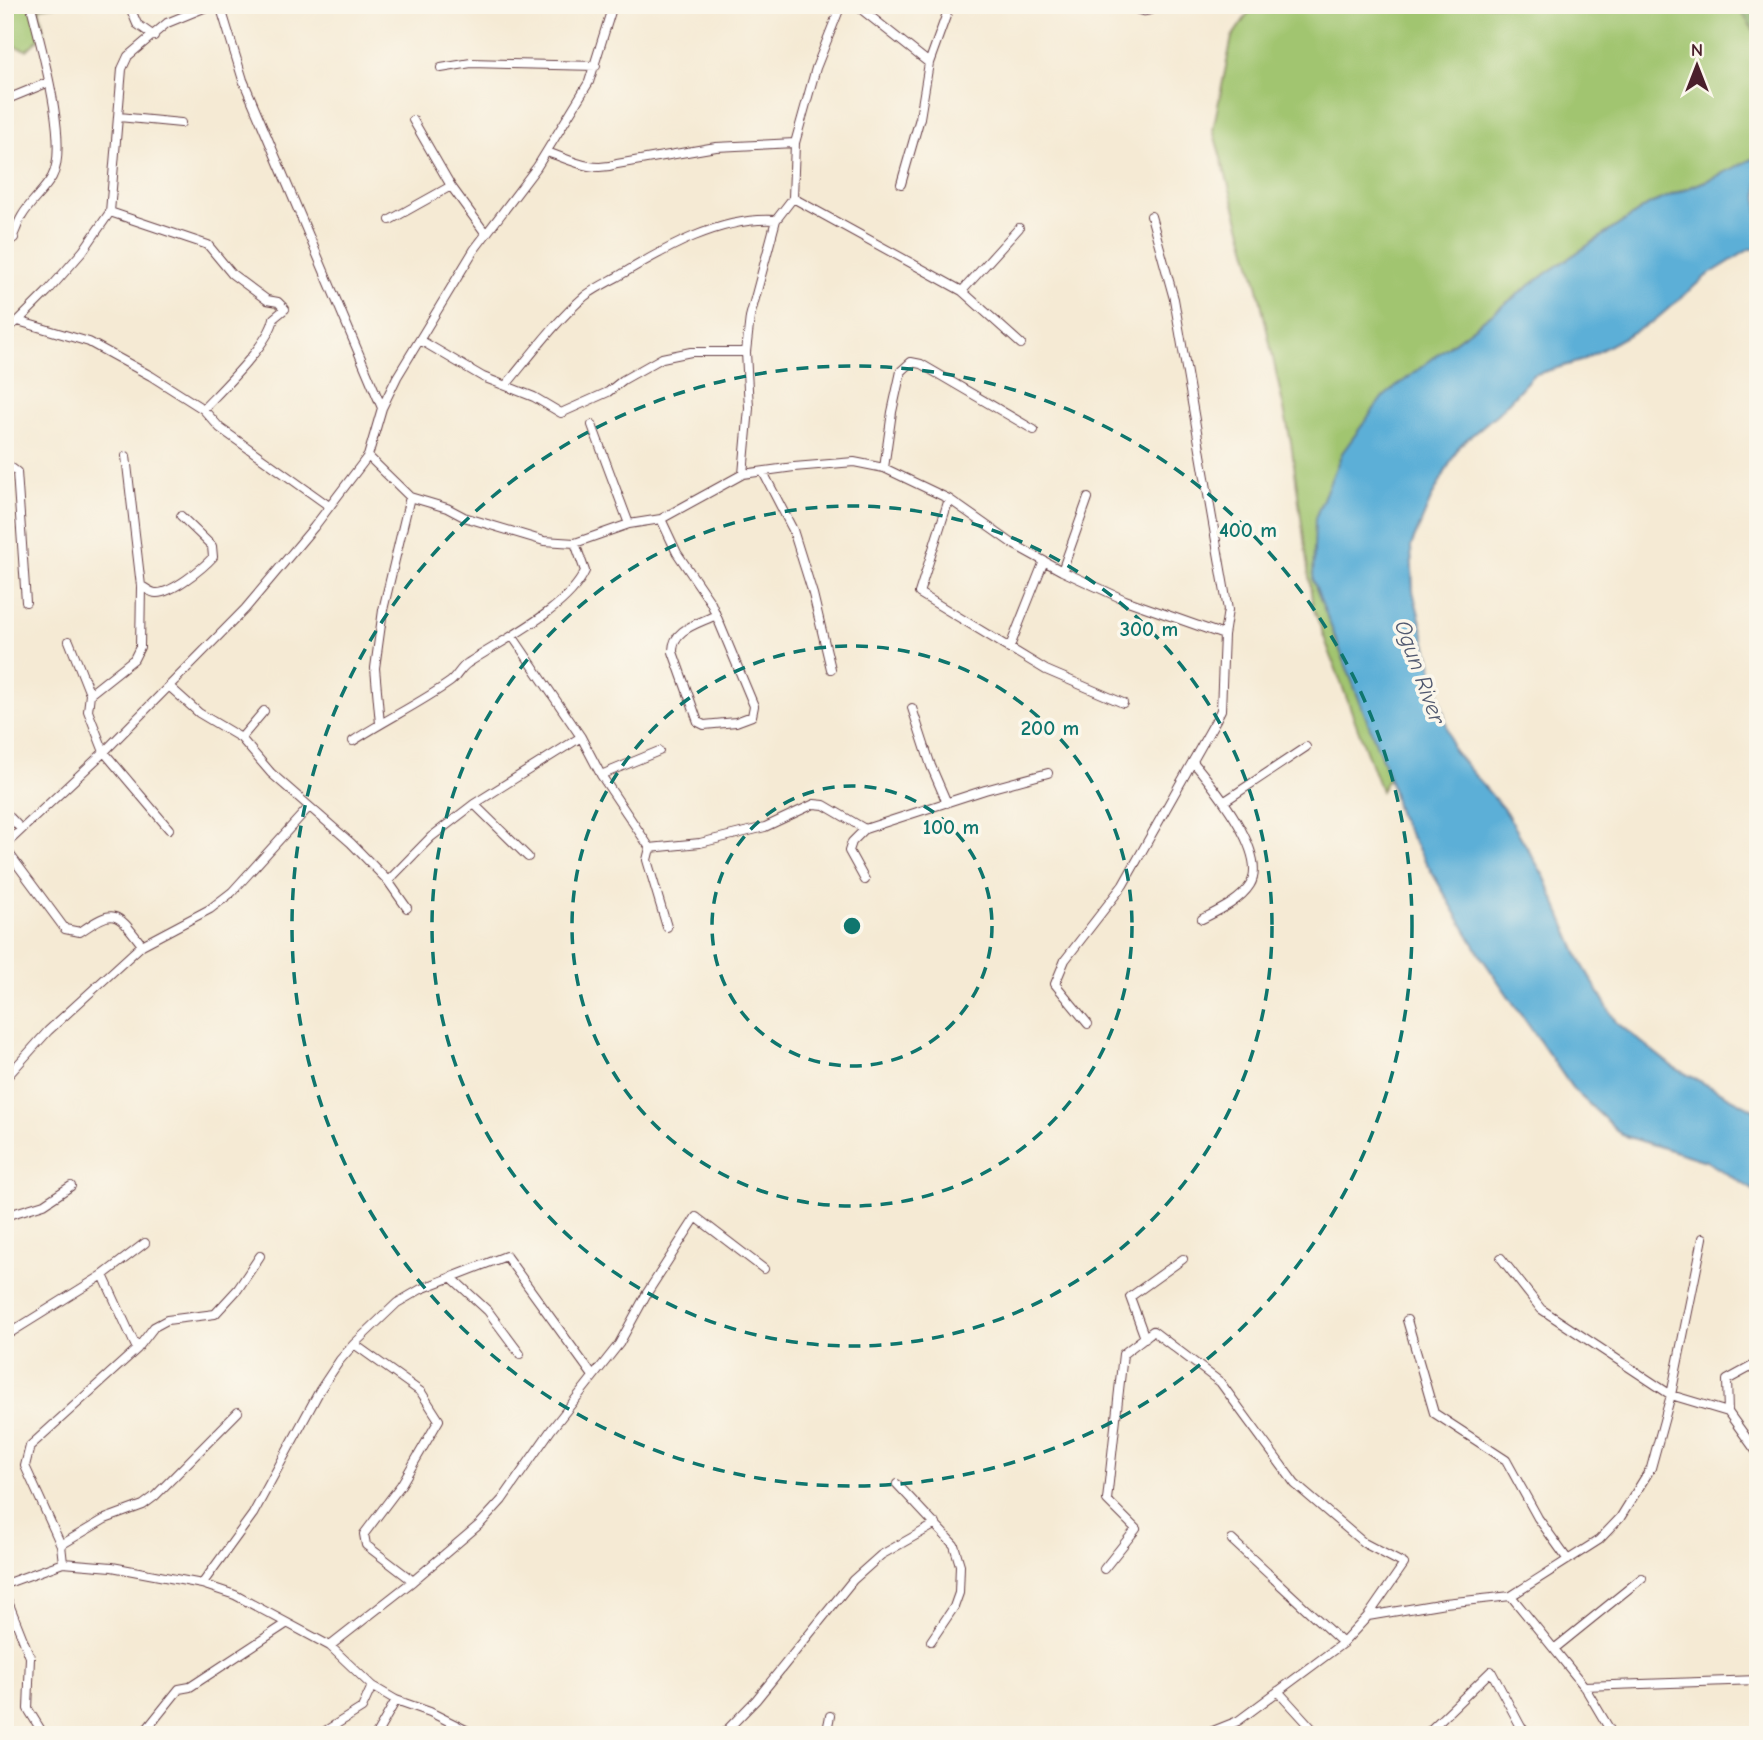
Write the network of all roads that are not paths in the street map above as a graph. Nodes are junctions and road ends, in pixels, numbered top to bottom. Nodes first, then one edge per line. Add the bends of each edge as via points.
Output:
1 (129, 5) edge
2 (211, 5) edge
3 (220, 5) edge
4 (613, 5) edge
5 (841, 5) edge
6 (856, 5) edge
7 (950, 5) edge
8 (1126, 5) edge
9 (1157, 5) edge
10 (31, 6) edge
11 (154, 36) junction
12 (929, 63) junction
13 (596, 65) junction
14 (441, 68) dead end
15 (48, 82) junction
16 (5, 100) edge
17 (118, 117) junction
18 (413, 120) dead end
19 (181, 122) dead end
20 (795, 143) junction
21 (547, 152) junction
22 (901, 184) dead end
23 (451, 186) junction
24 (793, 198) junction
25 (110, 212) junction
26 (1151, 216) dead end
27 (390, 220) dead end
28 (776, 220) junction
29 (1019, 228) dead end
30 (5, 231) edge
31 (486, 234) junction
32 (15, 237) junction
33 (5, 249) edge
34 (962, 291) junction
35 (18, 321) junction
36 (5, 329) edge
37 (420, 340) junction
38 (1021, 344) dead end
39 (746, 352) junction
40 (506, 385) junction
41 (382, 408) junction
42 (204, 409) junction
43 (592, 425) dead end
44 (1034, 430) dead end
45 (126, 456) dead end
46 (368, 456) junction
47 (5, 463) edge
48 (884, 468) junction
49 (763, 472) junction
50 (743, 474) junction
51 (410, 497) junction
52 (1088, 498) dead end
53 (949, 499) junction
54 (329, 506) junction
55 (181, 516) dead end
56 (661, 519) junction
57 (629, 524) junction
58 (575, 543) junction
59 (1044, 561) junction
60 (1062, 571) junction
61 (141, 586) junction
62 (26, 602) dead end
63 (716, 615) junction
64 (1224, 635) junction
65 (513, 637) junction
66 (68, 641) dead end
67 (1009, 649) junction
68 (831, 669) dead end
69 (170, 687) junction
70 (90, 694) junction
71 (1123, 702) dead end
72 (912, 708) dead end
73 (264, 711) dead end
74 (380, 724) junction
75 (581, 737) junction
76 (241, 738) junction
77 (353, 741) dead end
78 (1306, 747) dead end
79 (659, 751) dead end
80 (104, 752) junction
81 (1194, 763) junction
82 (1048, 773) dead end
83 (601, 775) junction
84 (1225, 802) junction
85 (947, 803) junction
86 (474, 804) junction
87 (309, 807) junction
88 (5, 812) edge
89 (21, 829) junction
90 (169, 829) dead end
91 (865, 830) junction
92 (5, 846) edge
93 (650, 848) junction
94 (528, 857) dead end
95 (865, 880) dead end
96 (388, 881) junction
97 (407, 908) dead end
98 (1202, 919) dead end
99 (667, 927) dead end
100 (142, 945) junction
101 (1088, 1024) dead end
102 (5, 1079) edge
103 (71, 1186) dead end
104 (5, 1216) edge
105 (1703, 1238) dead end
106 (145, 1243) dead end
107 (260, 1256) dead end
108 (1501, 1258) dead end
109 (1183, 1259) dead end
110 (764, 1269) dead end
111 (103, 1275) junction
112 (451, 1277) junction
113 (1407, 1320) dead end
114 (5, 1336) edge
115 (1145, 1338) junction
116 (354, 1345) junction
117 (137, 1349) junction
118 (520, 1354) dead end
119 (1758, 1363) edge
120 (593, 1376) junction
121 (1671, 1395) junction
122 (238, 1412) dead end
123 (1728, 1412) junction
124 (1758, 1454) edge
125 (897, 1484) dead end
126 (936, 1524) junction
127 (1231, 1540) dead end
128 (61, 1545) junction
129 (1568, 1560) junction
130 (63, 1563) junction
131 (1104, 1569) dead end
132 (1642, 1577) dead end
133 (413, 1581) junction
134 (5, 1584) edge
135 (202, 1584) junction
136 (5, 1594) edge
137 (1511, 1596) junction
138 (1368, 1616) junction
139 (286, 1624) junction
140 (931, 1640) dead end
141 (1342, 1643) junction
142 (330, 1646) junction
143 (1554, 1649) junction
144 (1758, 1680) edge
145 (372, 1686) junction
146 (1584, 1686) junction
147 (1278, 1691) junction
148 (396, 1700) junction
149 (830, 1716) dead end
150 (44, 1735) edge
151 (142, 1735) edge
152 (319, 1735) edge
153 (376, 1735) edge
154 (476, 1735) edge
155 (722, 1735) edge
156 (826, 1735) edge
157 (1203, 1735) edge
158 (1318, 1735) edge
159 (1425, 1735) edge
160 (1529, 1735) edge
161 (1613, 1735) edge

1 - 11 street via 137,24
2 - 11 street via 167,23
3 - 41 street via 243,80
4 - 13 street
5 - 20 street via 816,68
6 - 12 street
7 - 12 street
8 - 9 street via 1142,12
10 - 15 street
11 - 17 street via 128,56 122,69
12 - 22 street via 920,118
13 - 14 street via 471,63
13 - 21 street
15 - 16 street
15 - 32 street via 57,160 52,176 21,217
17 - 19 street
17 - 25 street
18 - 23 street
20 - 21 street via 716,147 604,169
20 - 24 street
21 - 31 street
23 - 27 street
23 - 31 street
24 - 28 street
24 - 34 street
25 - 35 street via 83,251
25 - 42 street via 208,245 232,274 285,309 274,318 260,346
26 - 64 street via 1174,299 1228,610
28 - 39 street via 750,317
28 - 40 street via 734,223 698,234 586,295
29 - 34 street
30 - 32 street
31 - 37 street
32 - 33 street
34 - 38 street
35 - 36 street
35 - 42 street via 89,342
37 - 40 street via 483,377
37 - 41 street
39 - 40 street via 691,352 662,358 608,392 561,413
39 - 50 street via 749,408
41 - 46 street
42 - 54 street via 220,428
43 - 57 street
44 - 48 street via 911,362 901,370
45 - 61 street
46 - 51 street
46 - 54 street
47 - 62 street via 17,471
48 - 49 street via 844,461
48 - 53 street
49 - 50 street
49 - 68 street via 793,530
50 - 56 street
51 - 58 street via 544,541
51 - 74 street via 383,610 376,668
52 - 60 street
53 - 59 street
53 - 67 street via 919,593
54 - 69 street
55 - 61 street via 212,546 213,557 159,593
56 - 57 street
56 - 63 street
57 - 58 street
58 - 65 street via 585,571 580,583
59 - 60 street
59 - 67 street
60 - 64 street via 1125,600
61 - 70 street via 138,654
63 - 63 street via 754,710 743,720 704,725 698,722 672,643 676,635
64 - 81 street via 1221,710
65 - 74 street
65 - 75 street
66 - 70 street
67 - 71 street
69 - 76 street via 199,713
69 - 80 street
70 - 80 street via 88,711
72 - 85 street
73 - 76 street
74 - 77 street
75 - 83 street
75 - 86 street
76 - 87 street
78 - 84 street
79 - 83 street
80 - 89 street
80 - 90 street
81 - 84 street
81 - 101 street via 1123,885 1057,975 1055,984
82 - 85 street
83 - 93 street
84 - 98 street via 1254,859 1253,871 1250,884 1224,908
85 - 91 street
86 - 94 street
86 - 96 street via 430,837
87 - 96 street
87 - 100 street via 232,892
88 - 89 street
89 - 92 street
91 - 93 street via 824,805 814,804 765,827 700,844
91 - 95 street via 849,851
92 - 100 street via 65,929 80,932 112,915 126,924
93 - 99 street via 646,860
96 - 97 street
100 - 102 street via 48,1031
103 - 104 street via 44,1204
105 - 121 street
106 - 111 street
107 - 117 street via 215,1314 160,1323
108 - 121 street via 1541,1308
109 - 115 street via 1130,1297
110 - 120 street via 696,1217 619,1344
111 - 114 street
111 - 117 street
112 - 116 street via 397,1303
112 - 118 street via 488,1311
112 - 120 street via 506,1256
113 - 129 street via 1434,1413 1506,1460
115 - 131 street via 1123,1354 1107,1500 1136,1529
115 - 138 street via 1153,1331 1220,1382 1296,1483 1364,1543 1404,1564
116 - 133 street via 421,1392 439,1420 401,1485 365,1534 366,1545
116 - 135 street via 320,1390 254,1514
117 - 128 street via 36,1438 26,1454 25,1466
119 - 123 street via 1727,1380
120 - 133 street via 502,1500
121 - 123 street
121 - 129 street via 1651,1468 1636,1495 1599,1540
122 - 128 street via 143,1505 105,1519
123 - 124 street
125 - 126 street
126 - 140 street via 954,1545 961,1577 954,1607
126 - 155 street via 881,1555 853,1580
127 - 141 street
128 - 130 street
129 - 137 street
130 - 134 street
130 - 135 street
132 - 143 street
133 - 142 street
135 - 139 street via 235,1595
136 - 150 street via 30,1657 28,1709
137 - 138 street
137 - 143 street
138 - 141 street
139 - 142 street
139 - 151 street via 191,1686 178,1689
141 - 147 street
142 - 145 street
143 - 146 street
144 - 146 street
145 - 148 street
145 - 152 street via 362,1708
146 - 161 street
147 - 157 street via 1238,1721
147 - 158 street
148 - 153 street
148 - 154 street
149 - 156 street
159 - 160 street via 1491,1671

